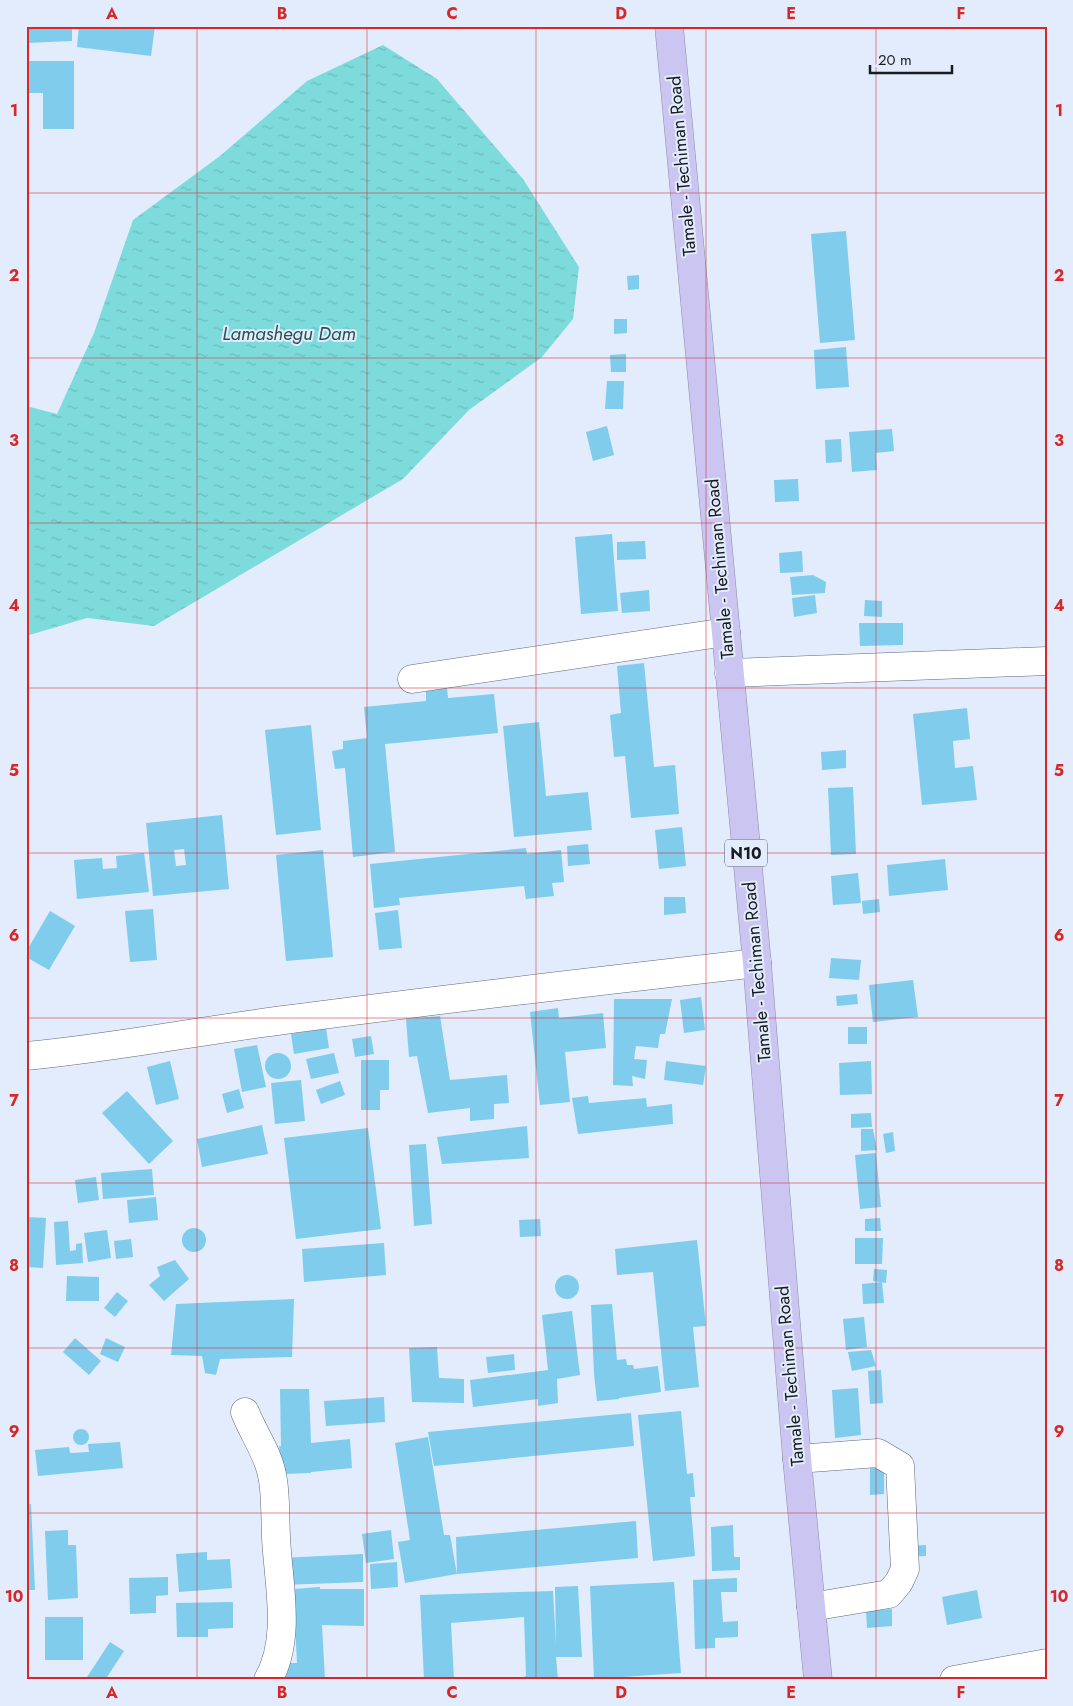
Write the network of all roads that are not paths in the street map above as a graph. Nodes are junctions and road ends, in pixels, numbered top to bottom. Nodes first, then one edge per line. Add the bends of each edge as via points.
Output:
1 (669, 26) edge
2 (726, 632) junction
3 (1047, 661) edge
4 (729, 673) junction
5 (412, 678) dead end
6 (757, 963) junction
7 (26, 1056) edge
8 (245, 1412) dead end
9 (797, 1459) junction
10 (811, 1607) junction
11 (1047, 1663) edge
12 (964, 1679) edge
13 (268, 1680) edge
14 (818, 1680) edge

1 - 2 highway, Tamale - Techiman Road / N10
2 - 4 highway, Tamale - Techiman Road / N10
2 - 5 street
3 - 4 street
4 - 6 highway, Tamale - Techiman Road / N10
6 - 7 street via 447,998
6 - 9 highway, Tamale - Techiman Road / N10
8 - 13 street via 273,1476 283,1606 280,1640 274,1669
9 - 10 highway, Tamale - Techiman Road / N10
9 - 10 street via 878,1452 900,1466 905,1569 899,1582 889,1594
10 - 14 highway, Tamale - Techiman Road / N10
11 - 12 street

